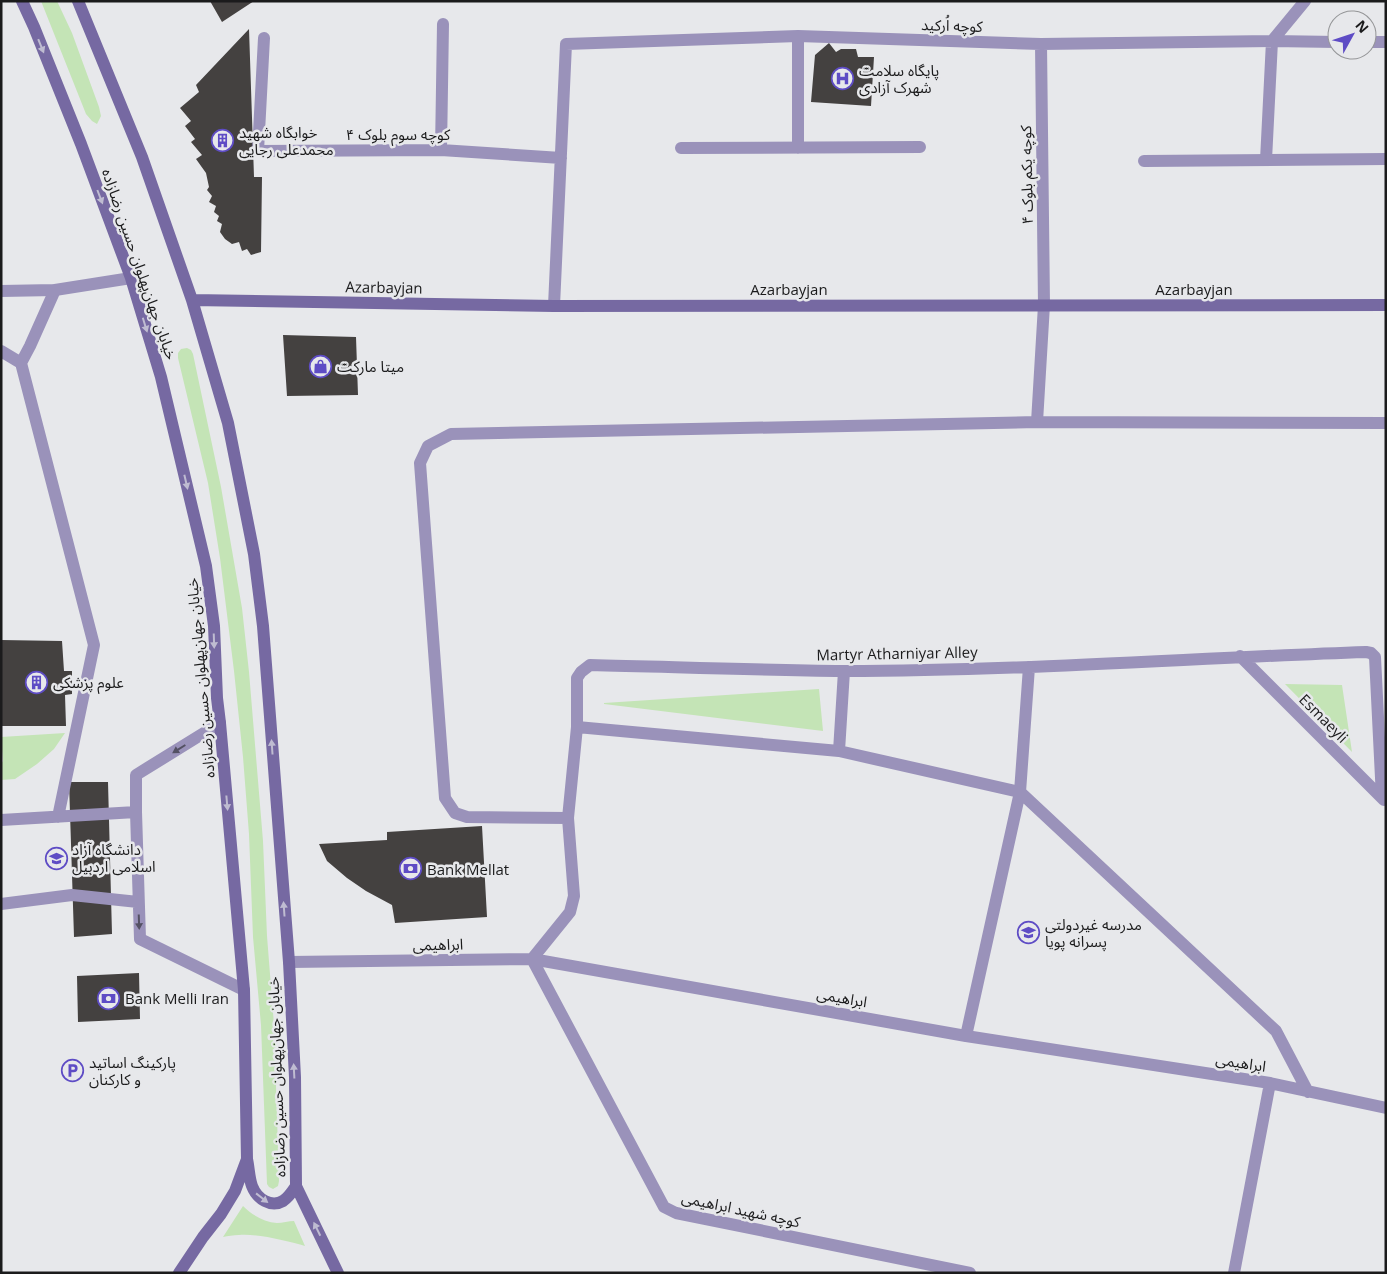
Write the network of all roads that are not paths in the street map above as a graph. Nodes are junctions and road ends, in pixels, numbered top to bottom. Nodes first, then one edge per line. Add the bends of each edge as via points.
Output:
1 (22, 1) edge
2 (78, 1) edge
3 (1305, 1) edge
4 (443, 24) dead end
5 (798, 36) junction
6 (264, 38) dead end
7 (1272, 41) junction
8 (1327, 42) edge
9 (1041, 44) junction
10 (920, 147) dead end
11 (682, 148) dead end
12 (798, 148) junction
13 (441, 150) junction
14 (561, 158) junction
15 (1386, 159) edge
16 (1266, 160) junction
17 (1144, 161) dead end
18 (131, 278) junction
19 (54, 290) junction
20 (1, 291) edge
21 (192, 300) junction
22 (1386, 305) edge
23 (554, 306) junction
24 (1044, 306) junction
25 (1, 351) edge
26 (21, 362) junction
27 (1037, 422) junction
28 (1386, 423) edge
29 (1240, 656) junction
30 (1029, 667) junction
31 (844, 671) junction
32 (220, 723) junction
33 (577, 726) junction
34 (839, 751) junction
35 (1020, 792) junction
36 (1384, 800) edge
37 (136, 812) junction
38 (58, 817) junction
39 (568, 818) junction
40 (1, 820) edge
41 (138, 902) junction
42 (1, 904) edge
43 (532, 959) junction
44 (288, 962) junction
45 (244, 990) junction
46 (966, 1036) junction
47 (1270, 1083) junction
48 (1308, 1092) junction
49 (1386, 1108) edge
50 (247, 1160) junction
51 (296, 1186) junction
52 (179, 1273) edge
53 (338, 1273) edge
54 (970, 1273) edge
55 (1234, 1273) edge

1 -> 18 main road, خیابان جهان‌پهلوان حسین رضا‌زاده via 81,144
2 - 21 main road, خیابان جهان‌پهلوان حسین رضا‌زاده via 142,157
3 - 7 street
4 - 13 street
5 - 9 street, کوچه اُرکید
5 - 12 street
5 - 14 street, کوچه اُرکید via 566,44
6 - 13 street, کوچه سوم بلوک ۴ via 258,151
7 - 8 street, کوچه اُرکید
7 - 9 street, کوچه اُرکید
7 - 16 street
9 - 24 street, کوچه یکم بلوک ۴
10 - 12 street
11 - 12 street
13 - 14 street, کوچه سوم بلوک ۴
14 - 23 street
15 - 16 street
16 - 17 street
18 - 19 street
18 -> 32 main road, خیابان جهان‌پهلوان حسین رضا‌زاده via 161,377 206,566 214,626
19 - 20 street
19 - 26 street
21 - 23 main road, Azarbayjan
44 -> 21 main road, خیابان جهان‌پهلوان حسین رضا‌زاده via 263,626 254,554 228,422
22 - 24 main road, Azarbayjan
23 - 24 main road, Azarbayjan
24 - 27 street, کوچه یکم بلوک ۴
25 - 26 street
26 - 38 street via 94,645
27 - 28 street
27 - 39 street via 451,434 428,446 420,463 445,798 455,813 467,817
29 - 30 street, Martyr Atharniyar Alley
29 - 36 street, Esmaeyli
29 - 36 street, Martyr Atharniyar Alley via 1366,652 1375,657
30 - 31 street, Martyr Atharniyar Alley
30 - 35 street
31 - 33 street, Martyr Atharniyar Alley via 590,664 577,678
31 - 34 street
32 -> 37 street via 136,775
32 -> 45 main road, خیابان جهان‌پهلوان حسین رضا‌زاده
33 - 34 street
33 - 39 street, Martyr Atharniyar Alley
34 - 35 street
35 - 46 street
35 - 48 street via 1276,1031
37 - 38 street
37 - 41 street
38 - 40 street
39 - 43 street, Martyr Atharniyar Alley via 574,896 570,912
41 - 42 street via 72,896
41 -> 45 street via 140,939
43 - 44 street, ابراهیمی
43 - 46 street, ابراهیمی
43 - 54 street, کوچه شهید ابراهیمی via 664,1207 676,1213
51 -> 44 main road, خیابان جهان‌پهلوان حسین رضا‌زاده via 295,1077
45 - 50 main road, خیابان جهان‌پهلوان حسین رضا‌زاده
46 - 47 street, ابراهیمی
47 - 48 street, ابراهیمی
47 - 55 street
48 - 49 street, ابراهیمی
50 -> 51 main road via 252,1187 259,1198 270,1203 281,1202
50 - 52 main road, خیابان جهان‌پهلوان حسین رضا‌زاده via 235,1191
53 -> 51 main road, خیابان جهان‌پهلوان حسین رضا‌زاده

